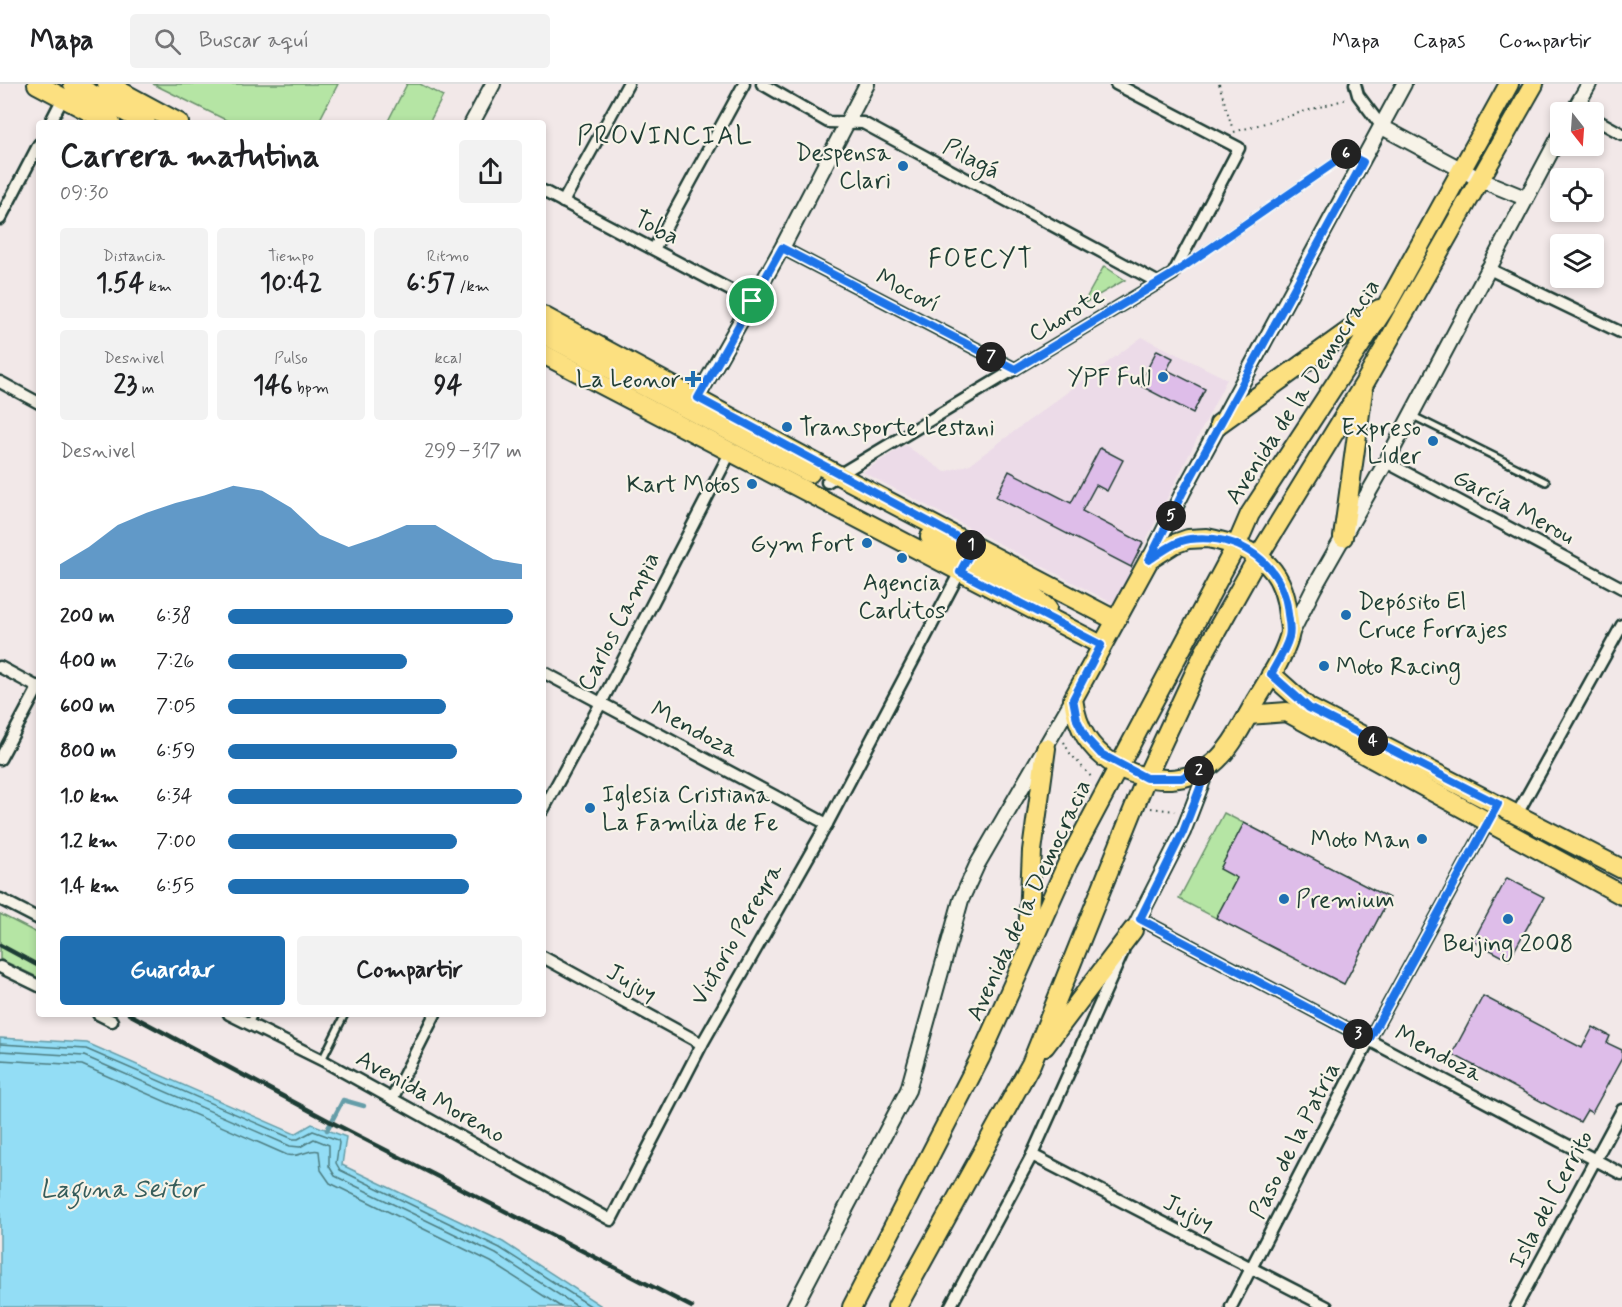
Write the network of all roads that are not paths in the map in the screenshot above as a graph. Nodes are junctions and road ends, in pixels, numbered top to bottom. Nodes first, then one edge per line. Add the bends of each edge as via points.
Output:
1 (37, 84) edge
2 (493, 84) edge
3 (628, 84) edge
4 (744, 84) edge
5 (762, 84) edge
6 (867, 84) edge
7 (1116, 84) edge
8 (1355, 84) edge
9 (1404, 84) edge
10 (1509, 84) edge
11 (1534, 84) edge
12 (1588, 84) edge
13 (112, 85) edge
14 (69, 89) edge
15 (1580, 102) edge
16 (52, 120) edge
17 (107, 120) edge
18 (139, 120) edge
19 (174, 120) edge
20 (474, 120) edge
21 (845, 123) junction
22 (1604, 124) edge
23 (1382, 127) junction
24 (1622, 134) edge
25 (36, 150) edge
26 (1550, 153) edge
27 (1363, 162) junction
28 (1461, 170) junction
29 (1481, 180) junction
30 (546, 193) edge
31 (1525, 198) junction
32 (563, 202) junction
33 (0, 219) edge
34 (782, 248) junction
35 (654, 249) junction
36 (1487, 268) junction
37 (1173, 274) junction
38 (1158, 283) junction
39 (752, 301) junction
40 (1388, 303) junction
41 (546, 318) edge
42 (1622, 333) edge
43 (546, 336) edge
44 (546, 355) edge
45 (1015, 369) junction
46 (0, 382) edge
47 (1364, 384) junction
48 (36, 401) edge
49 (689, 412) junction
50 (1411, 415) junction
51 (1219, 424) junction
52 (731, 452) junction
53 (1386, 462) junction
54 (833, 478) junction
55 (1546, 482) dead end
56 (1343, 537) junction
57 (1237, 544) junction
58 (1258, 557) junction
59 (967, 559) junction
60 (1149, 560) junction
61 (1023, 588) junction
62 (1622, 588) edge
63 (1092, 608) junction
64 (1115, 620) junction
65 (1622, 625) edge
66 (1073, 629) junction
67 (1290, 636) junction
68 (1101, 645) junction
69 (0, 667) edge
70 (546, 674) edge
71 (1271, 674) junction
72 (36, 685) edge
73 (36, 693) edge
74 (1073, 699) junction
75 (602, 703) junction
76 (1248, 715) junction
77 (1046, 748) junction
78 (0, 759) edge
79 (1119, 766) junction
80 (1208, 767) junction
81 (1146, 778) junction
82 (1498, 804) junction
83 (546, 805) edge
84 (1517, 814) junction
85 (1489, 822) junction
86 (827, 824) junction
87 (1622, 869) edge
88 (1622, 895) edge
89 (0, 899) edge
90 (36, 917) edge
91 (1137, 925) junction
92 (1028, 950) junction
93 (546, 959) edge
94 (0, 967) edge
95 (36, 985) edge
96 (104, 1017) edge
97 (343, 1017) edge
98 (433, 1017) edge
99 (251, 1019) edge
100 (112, 1021) dead end
101 (1369, 1040) junction
102 (702, 1044) junction
103 (321, 1060) junction
104 (1031, 1064) junction
105 (392, 1099) junction
106 (1622, 1110) edge
107 (1032, 1155) junction
108 (1595, 1160) junction
109 (1622, 1174) edge
110 (611, 1220) joint
111 (1252, 1267) junction
112 (794, 1307) edge
113 (852, 1307) edge
114 (897, 1307) edge
115 (950, 1307) edge
116 (1231, 1307) edge
117 (1327, 1307) edge
118 (1516, 1307) edge

1 - 14 main road
2 - 20 street
3 - 32 street
4 - 35 street
5 - 21 street, Pilagá via 828,122
6 - 21 street
7 - 37 street via 1239,148
8 - 23 street via 1358,95
9 - 23 street, Avenida de la Democracia
10 - 28 main road, Avenida de la Democracia
11 - 29 main road, Avenida de la Democracia
12 - 15 street
13 - 19 main road
14 - 16 street
14 - 17 main road
14 - 18 main road
21 - 34 street
21 - 38 street, Pilagá via 863,123
22 - 24 street
23 - 27 street, Avenida de la Democracia
23 - 28 street
25 - 33 street
26 - 31 street
27 - 37 lane via 1347,154
27 - 51 street, Avenida de la Democracia
28 - 29 street
28 - 40 main road, Avenida de la Democracia
29 - 31 street
29 - 47 main road, Avenida de la Democracia
30 - 32 street, Toba
31 - 36 street
32 - 35 street, Toba
34 - 39 street
34 - 45 street, Mocoví
35 - 39 street, Toba
36 - 42 street
36 - 50 street
37 - 38 street, Chorote
38 - 45 street, Chorote
39 - 49 street
40 - 51 main road
40 - 57 main road, Avenida de la Democracia via 1273,476
41 - 49 main road
43 - 49 main road
44 - 49 main road
45 - 54 street, Chorote
46 - 48 street
47 - 56 main road
47 - 58 main road, Avenida de la Democracia
49 - 52 main road
49 - 54 main road
50 - 53 street
50 - 55 lane
51 - 60 street, Avenida de la Democracia
52 - 59 main road
52 - 75 street, Carlos Campia
53 - 56 street
53 - 62 street, García Merou
54 - 59 main road
56 - 67 street
57 - 58 main road
57 - 60 main road via 1188,539
57 - 79 main road, Avenida de la Democracia
58 - 67 main road via 1268,564 1287,597
58 - 81 main road, Avenida de la Democracia via 1204,653
59 - 61 main road
59 - 63 main road
59 - 66 main road
59 - 86 street, Victorio Pereyra
60 - 64 main road, Avenida de la Democracia
61 - 63 main road
61 - 66 main road
63 - 64 main road
64 - 68 main road, Avenida de la Democracia
65 - 84 street
66 - 68 main road
67 - 71 main road
68 - 74 main road, Avenida de la Democracia
69 - 72 street
70 - 75 street, Mendoza
71 - 76 main road
71 - 82 main road via 1309,708
73 - 78 street
74 - 77 street, Avenida de la Democracia
74 - 79 main road via 1086,738
75 - 83 street, Carlos Campia
75 - 86 street, Mendoza
76 - 80 main road via 1231,743
76 - 85 main road via 1287,712
77 - 92 main road via 1032,851
77 - 112 street, Avenida de la Democracia via 977,865 961,900 908,1090
79 - 81 main road
79 - 92 main road, Avenida de la Democracia via 1068,862
80 - 81 main road via 1181,778
80 - 91 street via 1183,832
81 - 104 main road, Avenida de la Democracia
82 - 84 main road
82 - 85 street, Paso de la Patria
84 - 87 main road
85 - 88 main road
85 - 101 street, Paso de la Patria
86 - 102 street, Victorio Pereyra
89 - 90 street
91 - 101 street, Mendoza
91 - 104 main road
91 - 107 street
92 - 113 main road, Avenida de la Democracia via 980,1058
93 - 102 street, Jujuy
94 - 95 street
96 - 100 street
97 - 103 lane
98 - 105 street
99 - 103 street, Avenida Moreno
101 - 108 street, Mendoza
101 - 111 street, Paso de la Patria
102 - 110 street, Victorio Pereyra
103 - 105 street, Avenida Moreno
104 - 114 main road, Avenida de la Democracia
105 - 110 street, Avenida Moreno
106 - 108 street, Isla del Cerrito
107 - 111 street, Jujuy
107 - 115 street
108 - 109 street, Mendoza
108 - 118 street, Isla del Cerrito
111 - 116 street, Paso de la Patria
111 - 117 street, Jujuy

